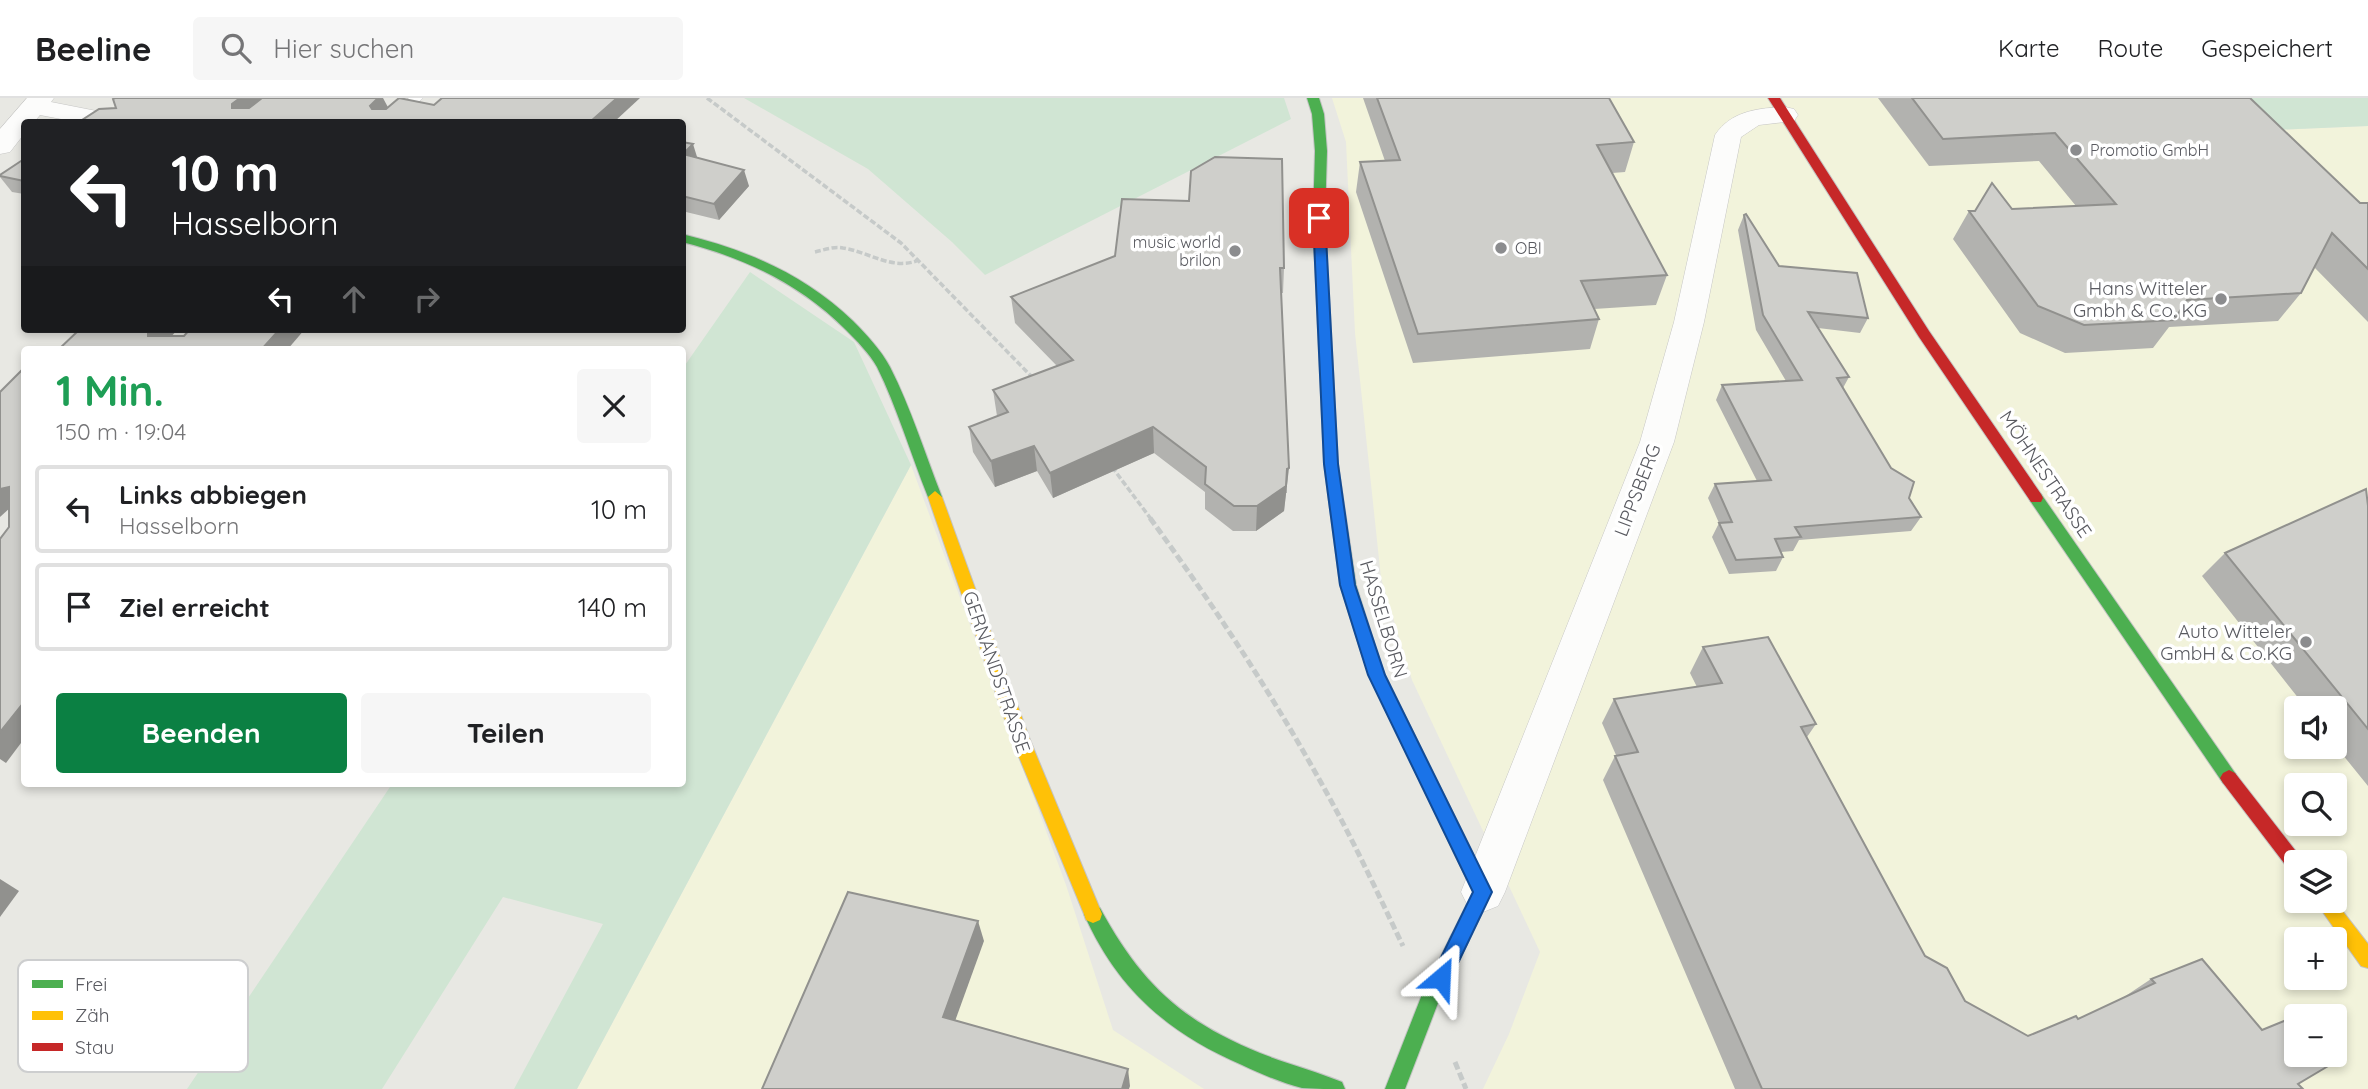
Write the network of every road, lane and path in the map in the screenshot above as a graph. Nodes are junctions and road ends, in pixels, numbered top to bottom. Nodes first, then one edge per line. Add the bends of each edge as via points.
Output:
1 (417, 98) edge
2 (706, 98) edge
3 (1313, 98) edge
4 (38, 102) edge
5 (1780, 107) edge
6 (23, 119) edge
7 (102, 119) edge
8 (391, 119) edge
9 (21, 122) edge
10 (0, 146) edge
11 (686, 239) edge
12 (919, 260) junction
13 (773, 266) junction
14 (1037, 383) edge
15 (1106, 460) edge
16 (2285, 850) edge
17 (1483, 892) junction
18 (2333, 913) edge
19 (2368, 959) edge
20 (1430, 999) junction
21 (1335, 1089) edge
22 (1395, 1089) edge
23 (1466, 1089) edge

1 - 8 lane
2 - 12 path via 864,213
3 - 17 street, HASSELBORN via 1321,151 1319,218 1331,464 1348,585 1377,675
4 - 6 street
4 - 7 street
5 - 16 street, MÖHNESTRASSE via 1924,334 2217,762
5 - 17 street, LIPPSBERG via 1739,124 1728,135 1689,322 1657,442
9 - 10 street
11 - 13 street, GERNANDSTRASSE via 725,247
12 - 13 path via 897,264 840,247
12 - 14 path
13 - 21 street, GERNANDSTRASSE via 814,292 881,361 930,482 1032,774 1115,957 1157,1005 1222,1048
15 - 20 path via 1155,522 1320,781
17 - 20 street
18 - 19 street
20 - 22 street
20 - 23 path

